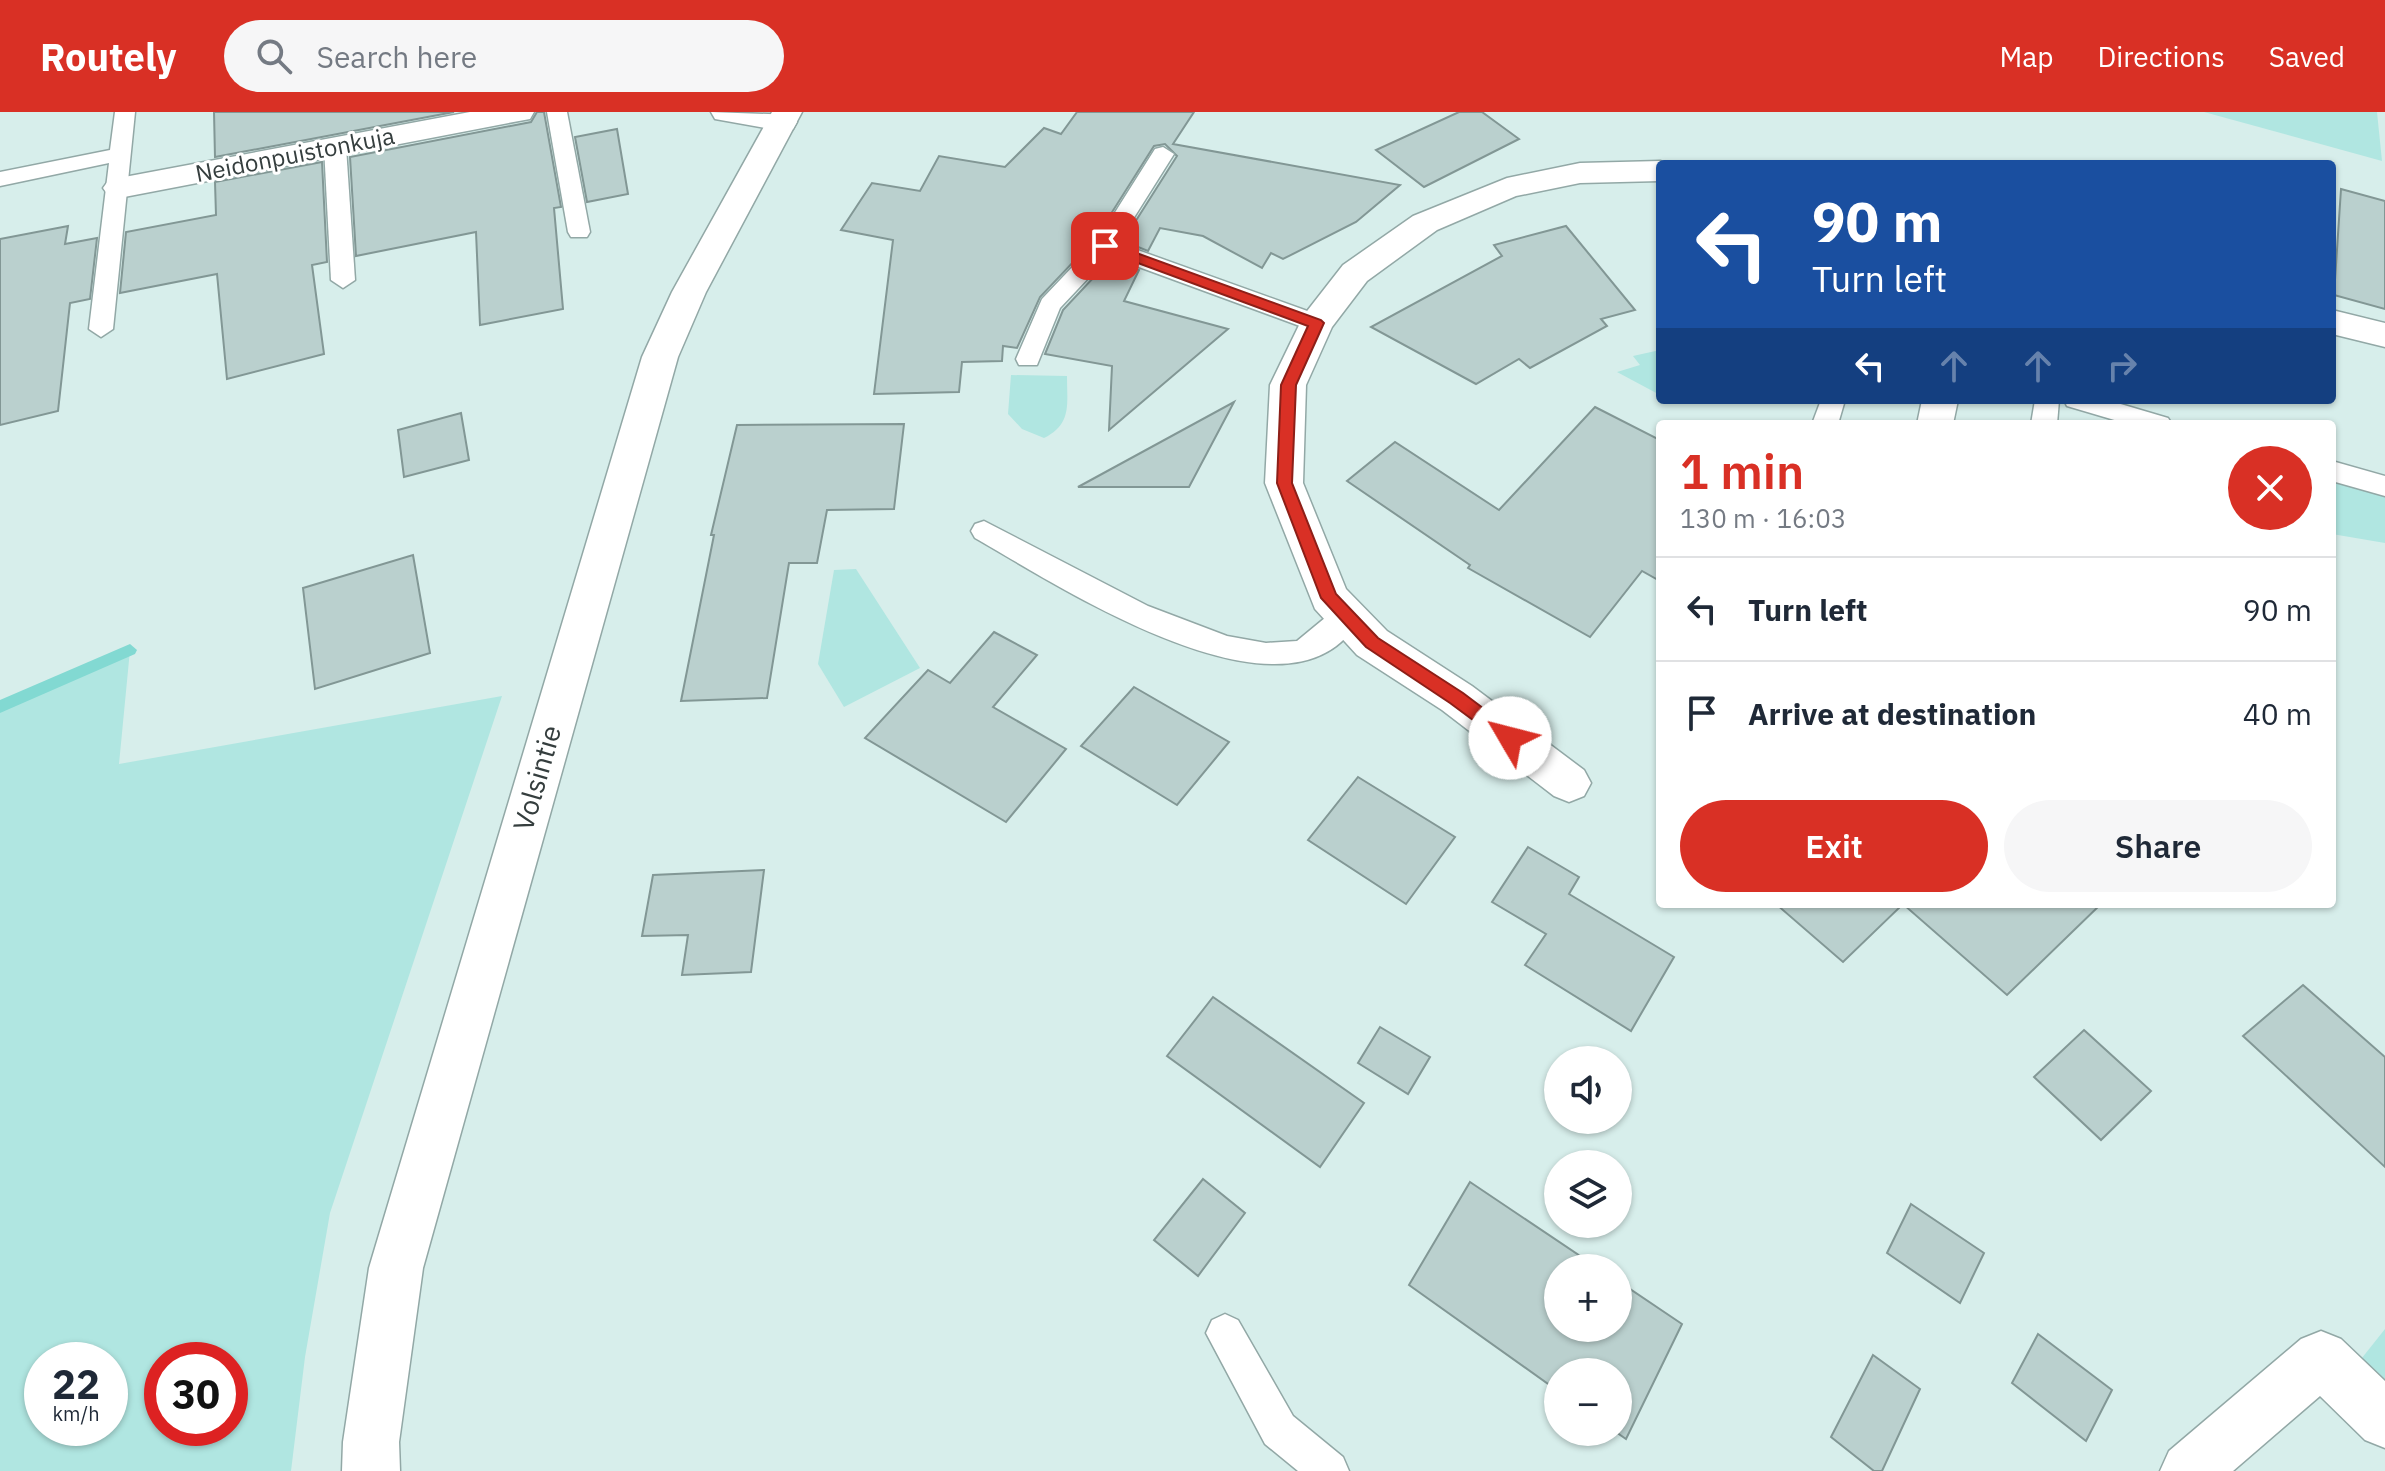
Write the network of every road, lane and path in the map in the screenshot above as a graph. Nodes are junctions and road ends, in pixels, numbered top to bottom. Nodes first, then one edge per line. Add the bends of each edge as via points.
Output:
1 (125, 112) edge
2 (519, 112) edge
3 (557, 112) edge
4 (726, 112) edge
5 (461, 117) edge
6 (785, 117) edge
7 (335, 147) junction
8 (121, 154) junction
9 (1163, 154) dead end
10 (1656, 171) edge
11 (0, 179) edge
12 (119, 188) junction
13 (579, 232) dead end
14 (1105, 246) junction
15 (343, 280) dead end
16 (1316, 323) junction
17 (2336, 323) edge
18 (101, 329) dead end
19 (2385, 335) edge
20 (1028, 359) dead end
21 (2090, 404) edge
22 (2145, 420) edge
23 (2336, 472) edge
24 (2385, 486) edge
25 (984, 531) dead end
26 (1347, 616) junction
27 (1569, 783) dead end
28 (1225, 1333) dead end
29 (2385, 1420) edge
30 (371, 1471) edge
31 (1329, 1471) edge
32 (2189, 1471) edge

1 - 8 lane
2 - 5 street, Neidonpuistonkuja
3 - 13 lane
4 - 6 street
5 - 7 street, Neidonpuistonkuja
6 - 30 street, Volsintie via 689,292 660,357 396,1268
7 - 12 street, Neidonpuistonkuja
7 - 15 lane
8 - 11 lane
8 - 12 lane
9 - 14 lane
10 - 16 street via 1580,173 1507,188 1425,223 1355,273
12 - 18 lane
14 - 16 lane
14 - 20 lane via 1050,305
16 - 26 street via 1288,385 1284,483 1329,598
17 - 19 street
21 - 22 lane
23 - 24 lane
25 - 26 lane via 1155,623 1258,654 1298,652 1330,635
26 - 27 street via 1372,643 1457,698
28 - 31 lane via 1279,1430
29 - 32 street via 2321,1359

